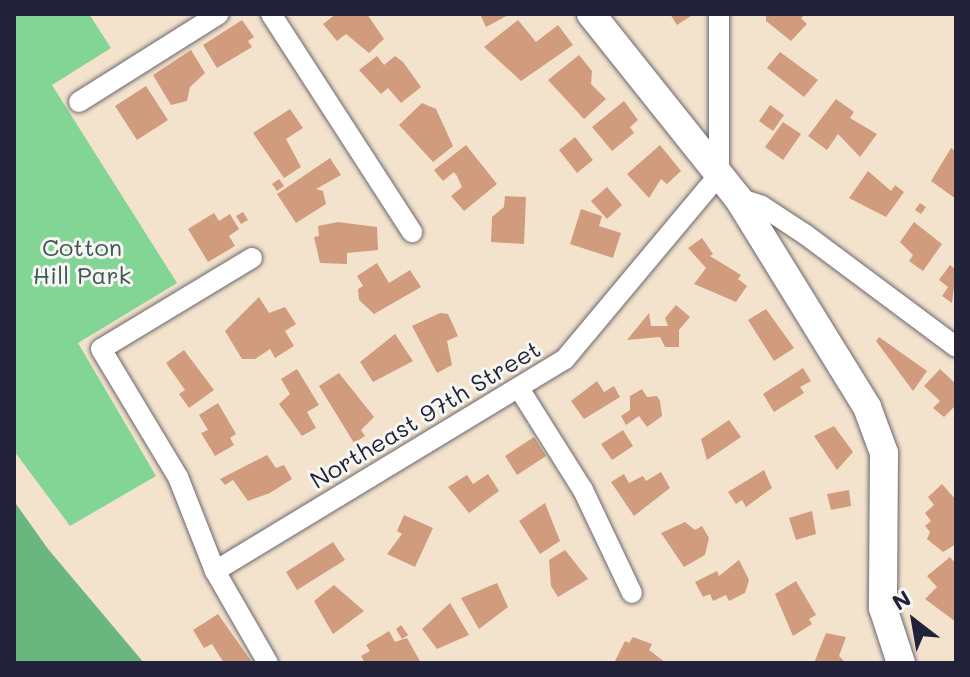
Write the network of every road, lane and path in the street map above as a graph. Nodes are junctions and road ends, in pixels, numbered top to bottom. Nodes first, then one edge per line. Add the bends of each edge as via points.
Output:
1 (219, 14) edge
2 (271, 14) edge
3 (591, 14) edge
4 (719, 14) edge
5 (79, 102) dead end
6 (719, 175) junction
7 (738, 198) junction
8 (412, 232) dead end
9 (252, 258) dead end
10 (956, 347) edge
11 (520, 390) junction
12 (215, 571) junction
13 (632, 593) dead end
14 (268, 663) edge
15 (901, 663) edge

1 - 5 street
2 - 8 street
3 - 6 street
4 - 6 street
6 - 7 street
6 - 11 street, Northeast 97th Street via 565,359
7 - 10 street via 762,206 806,235
7 - 15 street via 847,369 878,432 886,482 883,608
9 - 12 street via 101,349 178,477
11 - 12 street, Northeast 97th Street
11 - 13 street via 583,490
12 - 14 street

